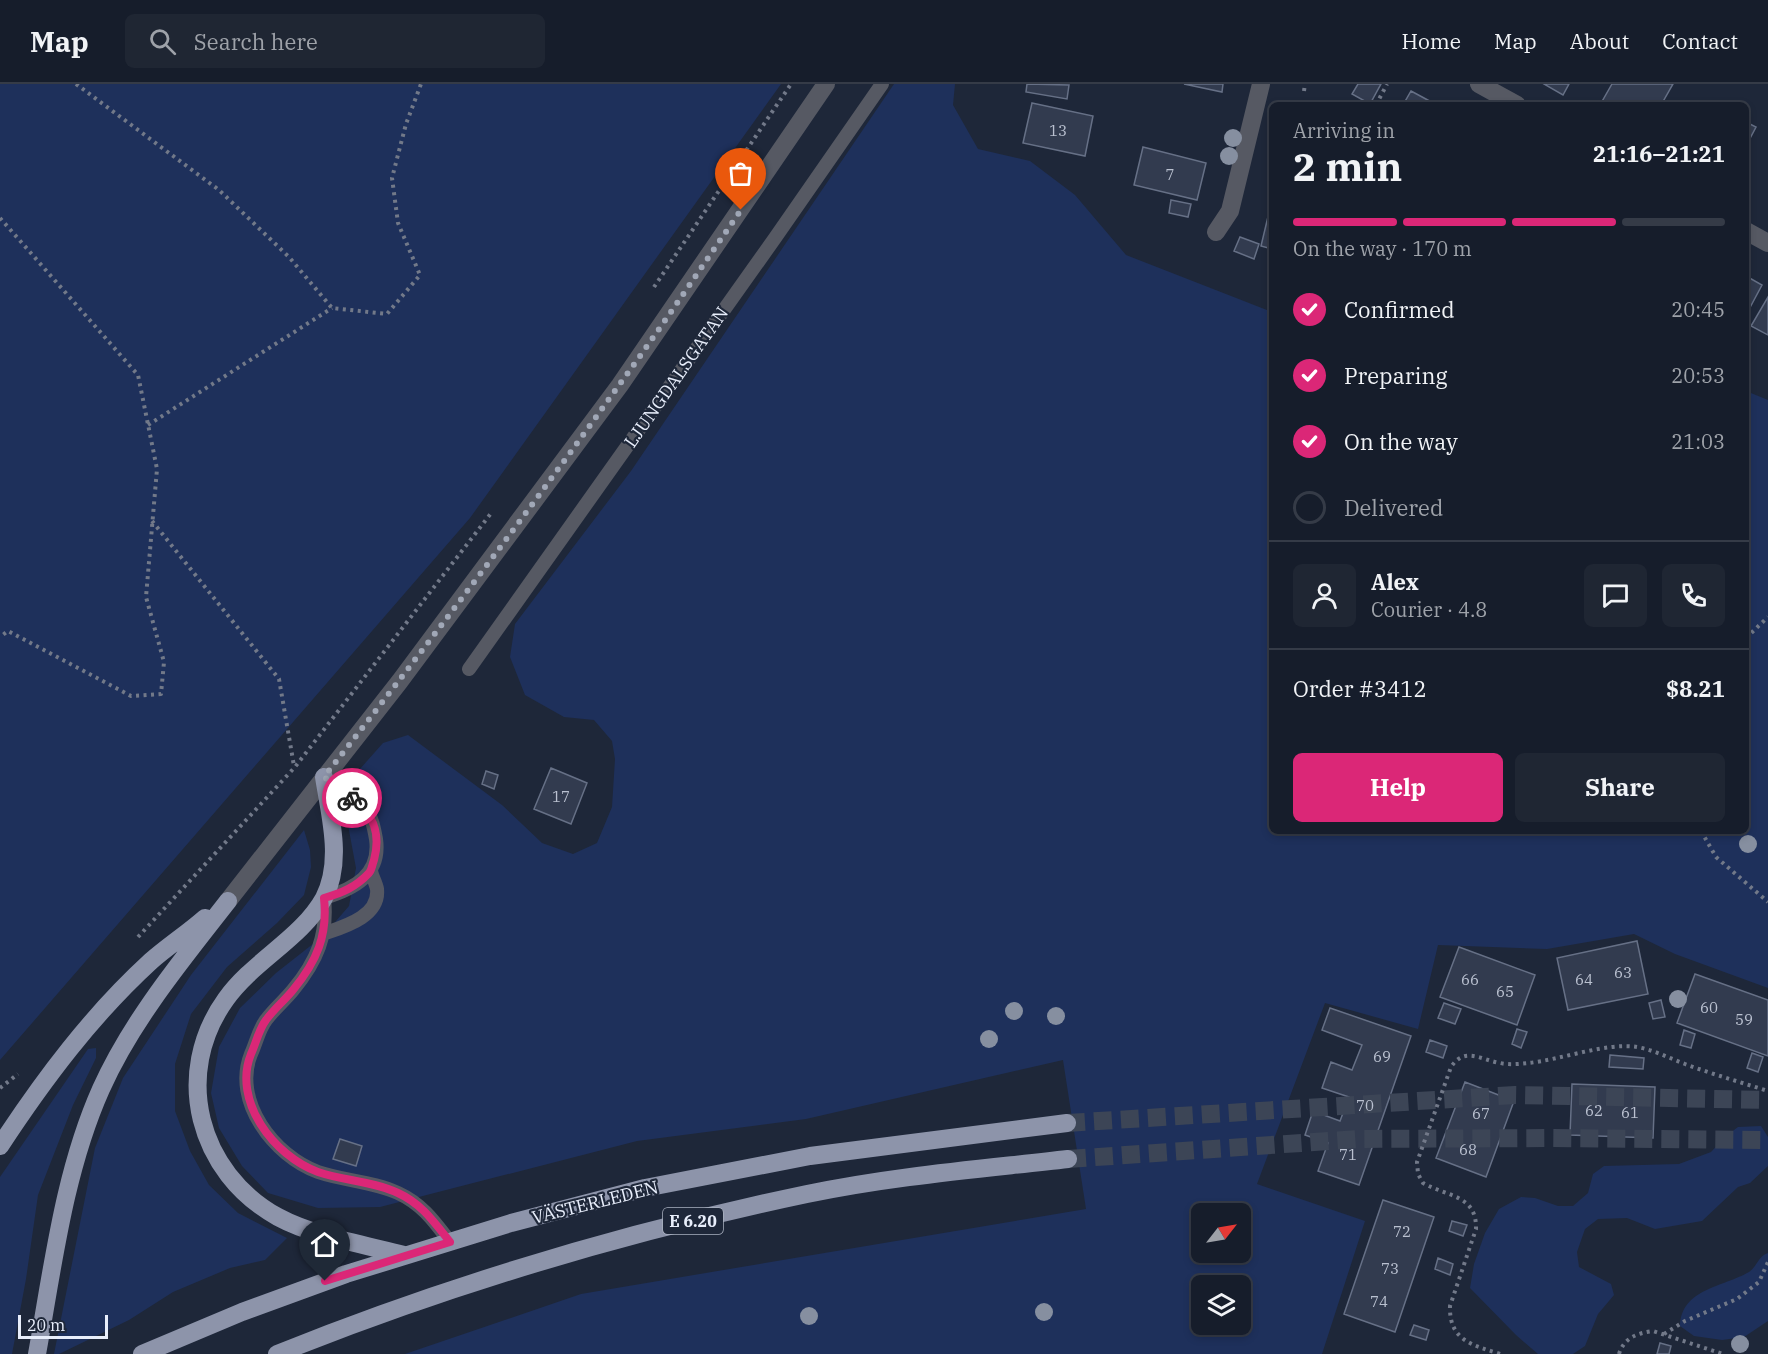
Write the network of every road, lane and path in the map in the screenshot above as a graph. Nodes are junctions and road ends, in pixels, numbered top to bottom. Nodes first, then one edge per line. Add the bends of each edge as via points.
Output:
1 (76, 84) edge
2 (421, 84) edge
3 (791, 84) edge
4 (826, 84) edge
5 (882, 84) edge
6 (1261, 84) edge
7 (1305, 84) edge
8 (1387, 84) edge
9 (1479, 84) edge
10 (1304, 91) dead end
11 (1378, 102) edge
12 (1512, 102) edge
13 (0, 218) edge
14 (1216, 232) dead end
15 (1749, 233) edge
16 (1768, 243) edge
17 (651, 292) dead end
18 (332, 308) junction
19 (148, 425) junction
20 (495, 508) dead end
21 (152, 521) junction
22 (1768, 617) edge
23 (1749, 635) edge
24 (0, 637) edge
25 (468, 669) dead end
26 (295, 767) junction
27 (324, 777) junction
28 (1703, 834) edge
29 (371, 871) junction
30 (324, 898) junction
31 (228, 900) junction
32 (1768, 902) edge
33 (323, 934) junction
34 (134, 942) dead end
35 (1768, 1091) edge
36 (1066, 1123) tunnel mouth
37 (0, 1146) edge
38 (1068, 1159) tunnel mouth
39 (450, 1242) junction
40 (406, 1256) junction
41 (1768, 1262) edge
42 (1664, 1334) junction
43 (37, 1354) edge
44 (142, 1354) edge
45 (277, 1354) edge
46 (1500, 1354) edge
47 (1619, 1354) edge
48 (1723, 1354) edge

1 - 18 path via 219,190 289,257
2 - 18 path via 392,178 398,224 420,275 387,314
3 - 17 path
4 - 27 street via 620,385 468,592
5 - 25 lane, LJUNGDALSGATAN
6 - 14 street via 1230,211
7 - 10 path
8 - 11 path
9 - 12 street
13 - 19 path via 138,375
15 - 16 street
18 - 19 path
19 - 21 path via 157,469
20 - 26 path
21 - 24 path via 146,597 164,662 161,694 130,696 8,631
21 - 26 path via 279,679
22 - 23 path
26 - 34 path
27 - 29 lane via 365,808 374,823 377,848
27 - 30 highway via 335,862
27 - 31 street
28 - 32 path via 1716,857
29 - 30 lane via 349,891
29 - 33 lane via 377,891 372,906 361,919
30 - 33 lane
30 - 40 highway via 308,920 242,979 213,1019 202,1044 197,1072 204,1129 214,1152 241,1190 279,1218
31 - 37 highway via 151,961 111,1001 53,1070
31 - 43 highway via 152,1001 101,1089 80,1145 66,1200
33 - 39 lane via 318,953 294,989 264,1022 248,1061 246,1090 256,1118 294,1159 317,1171 397,1192 424,1209
35 - 46 path via 1635,1046 1529,1063 1501,1064 1473,1056 1456,1059 1416,1168 1423,1183 1462,1200 1476,1216 1476,1229 1449,1318 1469,1344
36 - 39 highway, VÄSTERLEDEN / E 6.20 via 810,1156 730,1171 645,1188
38 - 45 highway, E 6.20 via 808,1194 651,1231 527,1265 400,1307
39 - 40 highway, VÄSTERLEDEN / E 6.20
40 - 44 highway, VÄSTERLEDEN / E 6.20 via 242,1312
41 - 42 path via 1760,1282 1737,1299
42 - 47 path via 1641,1332 1625,1341
42 - 48 path

